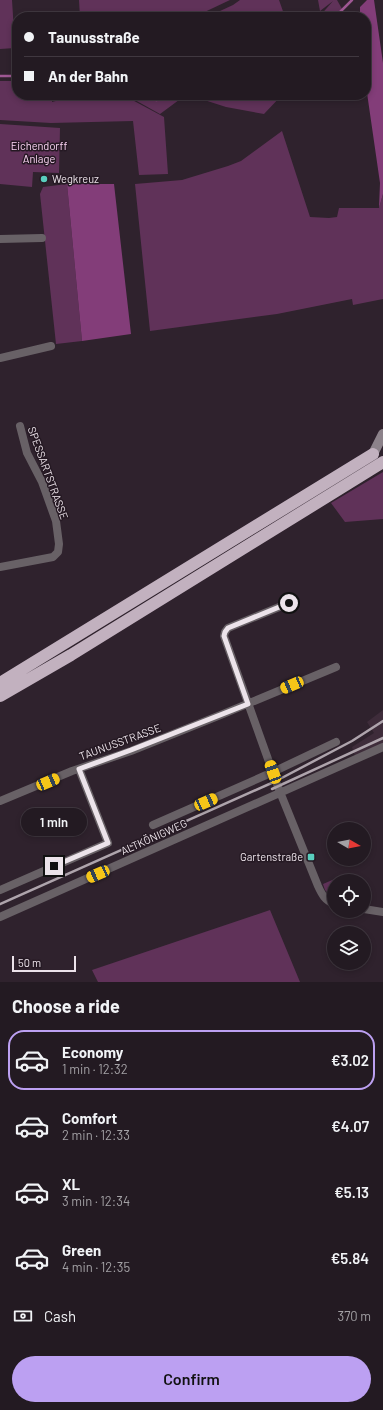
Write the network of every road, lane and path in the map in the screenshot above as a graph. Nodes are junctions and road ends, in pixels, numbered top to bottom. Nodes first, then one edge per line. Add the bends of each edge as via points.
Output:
1 (42, 238) dead end
2 (0, 239) edge
3 (52, 346) dead end
4 (0, 358) edge
5 (20, 426) dead end
6 (383, 434) edge
7 (378, 451) edge
8 (383, 462) edge
9 (0, 567) edge
10 (289, 603) dead end
11 (336, 667) dead end
12 (0, 683) edge
13 (0, 696) edge
14 (248, 704) junction
15 (336, 742) dead end
16 (383, 747) edge
17 (79, 769) junction
18 (273, 772) junction
19 (281, 793) junction
20 (0, 801) edge
21 (153, 825) dead end
22 (0, 890) edge
23 (327, 900) edge
24 (371, 910) edge
25 (383, 912) edge
26 (0, 917) edge

1 - 2 street
3 - 4 street
5 - 9 street, SPESSARTSTRASSE via 27,453 50,502 57,529 58,552 53,557
6 - 7 main road
7 - 12 highway
8 - 13 highway
10 - 14 street via 228,628 225,632 224,636
11 - 14 street, TAUNUSSTRASSE
14 - 17 street, TAUNUSSTRASSE
14 - 18 street
15 - 18 street
16 - 19 street, ALTKÖNIGWEG
17 - 20 street, TAUNUSSTRASSE
17 - 22 street via 108,843
18 - 19 street
18 - 21 street
19 - 23 street via 322,895
19 - 26 street, ALTKÖNIGWEG
24 - 25 street

